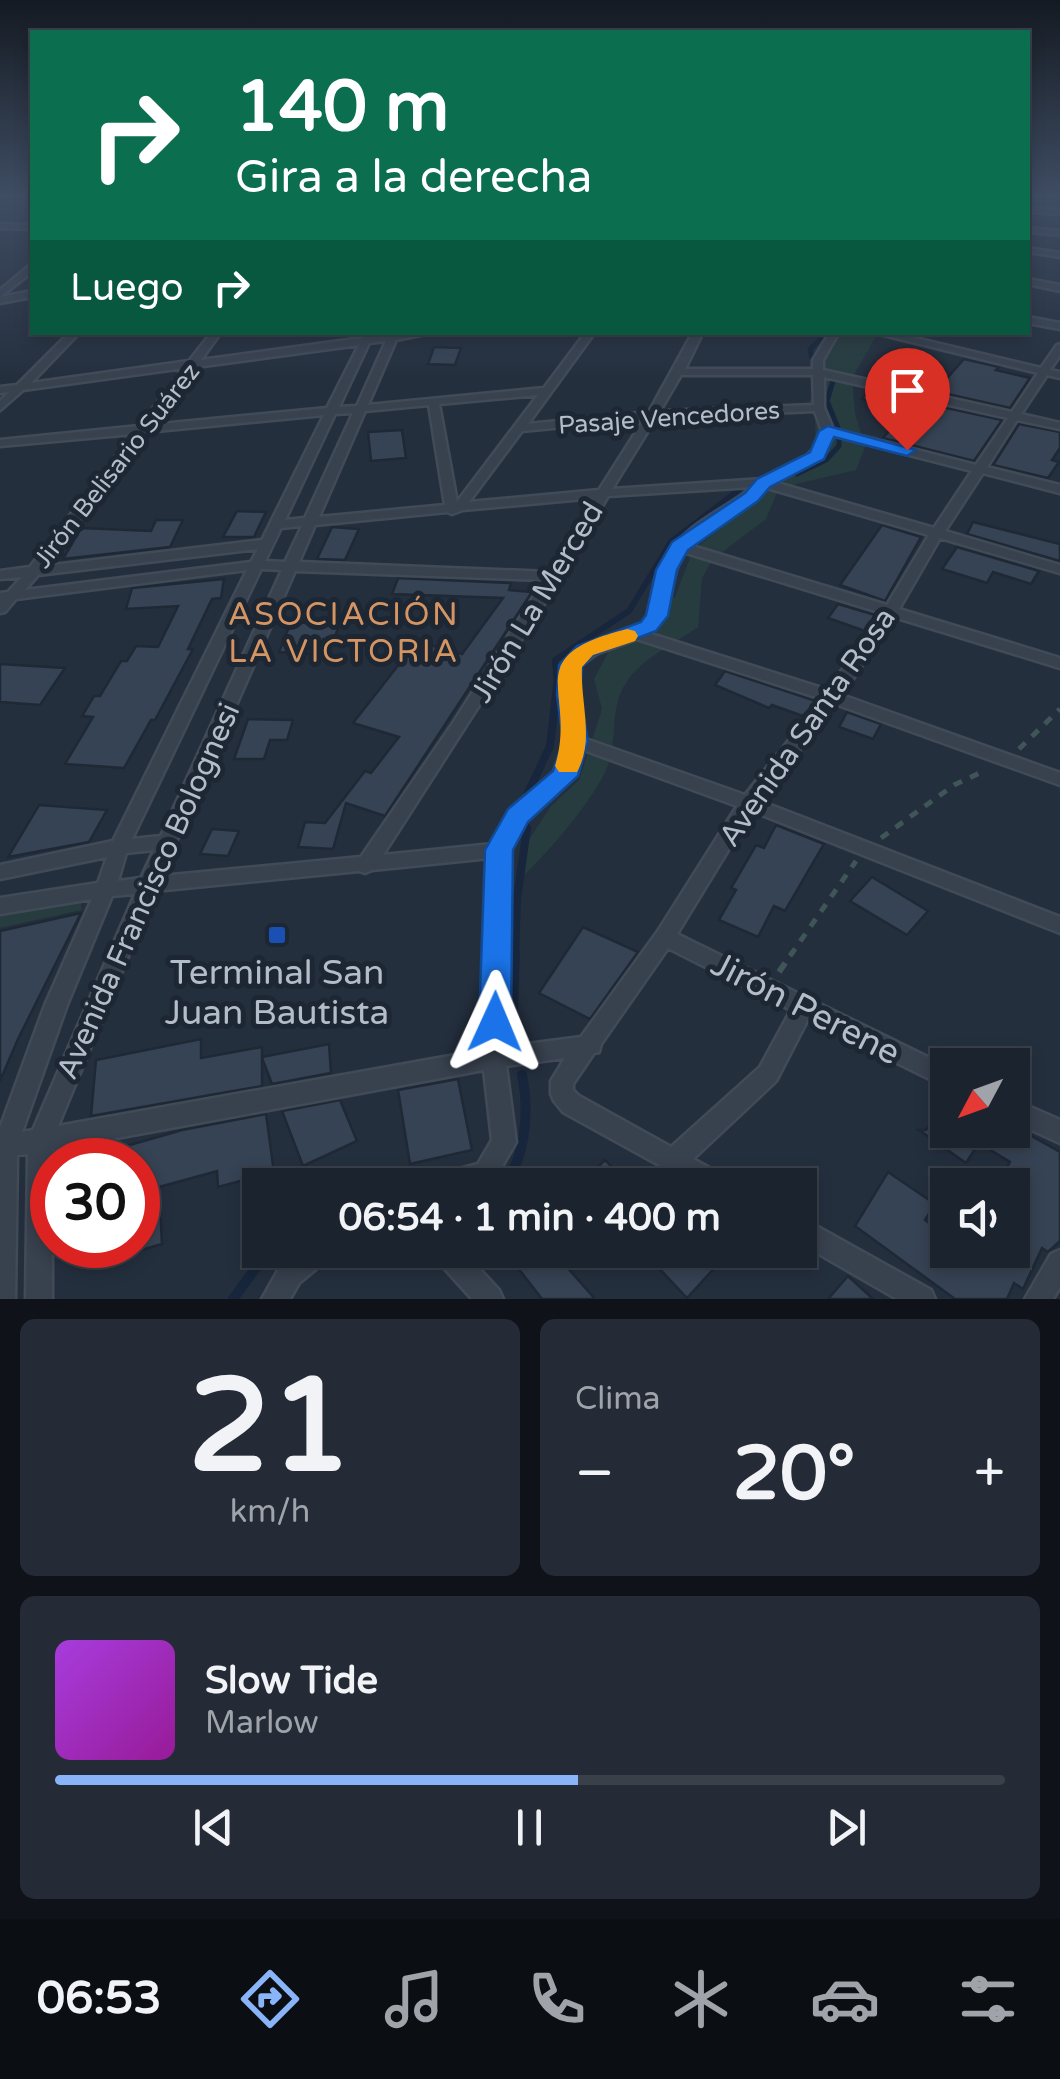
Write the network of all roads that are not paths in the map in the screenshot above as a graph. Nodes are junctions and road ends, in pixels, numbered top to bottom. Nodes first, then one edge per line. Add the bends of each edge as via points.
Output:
1 (30, 260) edge
2 (30, 270) edge
3 (1030, 282) edge
4 (0, 284) edge
5 (1060, 288) edge
6 (30, 297) edge
7 (0, 300) edge
8 (1030, 320) edge
9 (1060, 326) edge
10 (73, 335) edge
11 (215, 335) edge
12 (394, 335) edge
13 (589, 335) edge
14 (697, 335) edge
15 (833, 335) edge
16 (887, 335) edge
17 (368, 336) edge
18 (1060, 347) edge
19 (194, 366) junction
20 (1044, 371) junction
21 (681, 372) junction
22 (818, 372) junction
23 (1060, 374) edge
24 (21, 387) junction
25 (0, 390) edge
26 (545, 391) junction
27 (434, 404) junction
28 (0, 408) edge
29 (819, 408) junction
30 (359, 410) junction
31 (329, 412) junction
32 (653, 415) junction
33 (1015, 415) junction
34 (1060, 426) edge
35 (519, 428) junction
36 (828, 431) junction
37 (138, 432) junction
38 (0, 444) edge
39 (981, 468) junction
40 (763, 483) junction
41 (1060, 489) edge
42 (603, 493) junction
43 (455, 509) junction
44 (312, 524) junction
45 (274, 526) junction
46 (937, 533) junction
47 (264, 544) junction
48 (680, 547) junction
49 (292, 564) junction
50 (256, 565) junction
51 (1060, 569) edge
52 (34, 571) junction
53 (0, 575) edge
54 (555, 576) junction
55 (5, 596) edge
56 (0, 609) edge
57 (891, 610) junction
58 (636, 634) junction
59 (1060, 664) edge
60 (832, 697) junction
61 (575, 741) junction
62 (1060, 779) edge
63 (748, 803) junction
64 (167, 842) junction
65 (119, 846) junction
66 (499, 850) junction
67 (366, 866) junction
68 (0, 872) edge
69 (148, 882) junction
70 (107, 886) junction
71 (0, 906) edge
72 (1060, 926) edge
73 (665, 937) junction
74 (803, 1008) junction
75 (591, 1046) junction
76 (494, 1057) junction
77 (930, 1069) edge
78 (1030, 1118) edge
79 (1060, 1132) edge
80 (41, 1138) edge
81 (58, 1138) edge
82 (30, 1142) edge
83 (6, 1146) junction
84 (672, 1163) junction
85 (490, 1168) edge
86 (682, 1168) edge
87 (817, 1239) edge
88 (1060, 1263) edge
89 (39, 1268) edge
90 (297, 1268) edge
91 (462, 1268) edge
92 (2, 1299) edge
93 (39, 1299) edge
94 (275, 1299) edge
95 (490, 1299) edge
96 (922, 1299) edge
97 (1038, 1299) edge

1 - 4 street
2 - 7 street
3 - 5 street
6 - 7 street
8 - 9 street
10 - 24 street
11 - 19 street, Jirón Belisario Suárez
12 - 17 street
12 - 30 street, Avenida Francisco Bolognesi
13 - 26 street
14 - 21 street, Jirón La Merced
15 - 22 street
16 - 20 street
17 - 19 street
17 - 31 street, Avenida Francisco Bolognesi
18 - 20 street, Avenida Santa Rosa
19 - 24 street
19 - 37 street, Jirón Belisario Suárez
20 - 23 street
20 - 33 street, Avenida Santa Rosa
21 - 22 street
21 - 32 street, Jirón La Merced
22 - 29 street
22 - 33 street
24 - 25 street
24 - 28 street
26 - 27 street
26 - 35 street
27 - 30 street
27 - 43 street
29 - 32 street, Pasaje Vencedores
29 - 36 street
30 - 31 street
30 - 44 street, Avenida Francisco Bolognesi
31 - 37 street
31 - 45 street, Avenida Francisco Bolognesi
32 - 35 street, Pasaje Vencedores
32 - 42 street, Jirón La Merced
33 - 34 street
33 - 39 street, Avenida Santa Rosa
35 - 43 street
36 - 39 street
36 - 40 street via 818,456
37 - 38 street
37 - 52 street, Jirón Belisario Suárez
39 - 41 street
39 - 46 street, Avenida Santa Rosa
40 - 42 street
40 - 46 street
40 - 48 street
42 - 43 street
42 - 54 street, Jirón La Merced
43 - 44 street
44 - 45 street
44 - 49 street, Avenida Francisco Bolognesi
45 - 47 street, Avenida Francisco Bolognesi
46 - 51 street
46 - 57 street, Avenida Santa Rosa
47 - 50 street, Avenida Francisco Bolognesi
47 - 52 street
48 - 57 street
48 - 58 street via 666,570 657,616
49 - 50 street
49 - 54 street
49 - 64 street, Avenida Francisco Bolognesi
50 - 55 street
50 - 65 street, Avenida Francisco Bolognesi
52 - 53 street
52 - 55 street, Jirón Belisario Suárez
54 - 67 street, Jirón La Merced
55 - 56 street, Jirón Belisario Suárez
57 - 59 street
57 - 60 street, Avenida Santa Rosa
58 - 60 street
58 - 61 street via 585,650 570,665
60 - 62 street
60 - 63 street, Avenida Santa Rosa
61 - 63 street
61 - 66 street via 565,776 518,816
63 - 72 street
63 - 73 street, Avenida Santa Rosa
64 - 65 street
64 - 69 street, Avenida Francisco Bolognesi
65 - 68 street
65 - 70 street, Avenida Francisco Bolognesi
66 - 67 street
66 - 76 street
67 - 69 street
69 - 70 street
69 - 80 street, Avenida Francisco Bolognesi
70 - 71 street
70 - 83 street, Avenida Francisco Bolognesi
73 - 74 street, Jirón Perene
73 - 75 street, Avenida Santa Rosa
74 - 77 street, Jirón Perene
74 - 84 street via 768,1074
75 - 76 street
75 - 84 street, Avenida Santa Rosa via 562,1081 562,1094
76 - 81 street
76 - 85 street via 504,1142
78 - 79 street
82 - 83 street
83 - 92 street, Avenida Francisco Bolognesi
84 - 86 street
87 - 96 street
88 - 97 street
89 - 93 street, Avenida Francisco Bolognesi
90 - 94 street
91 - 95 street

